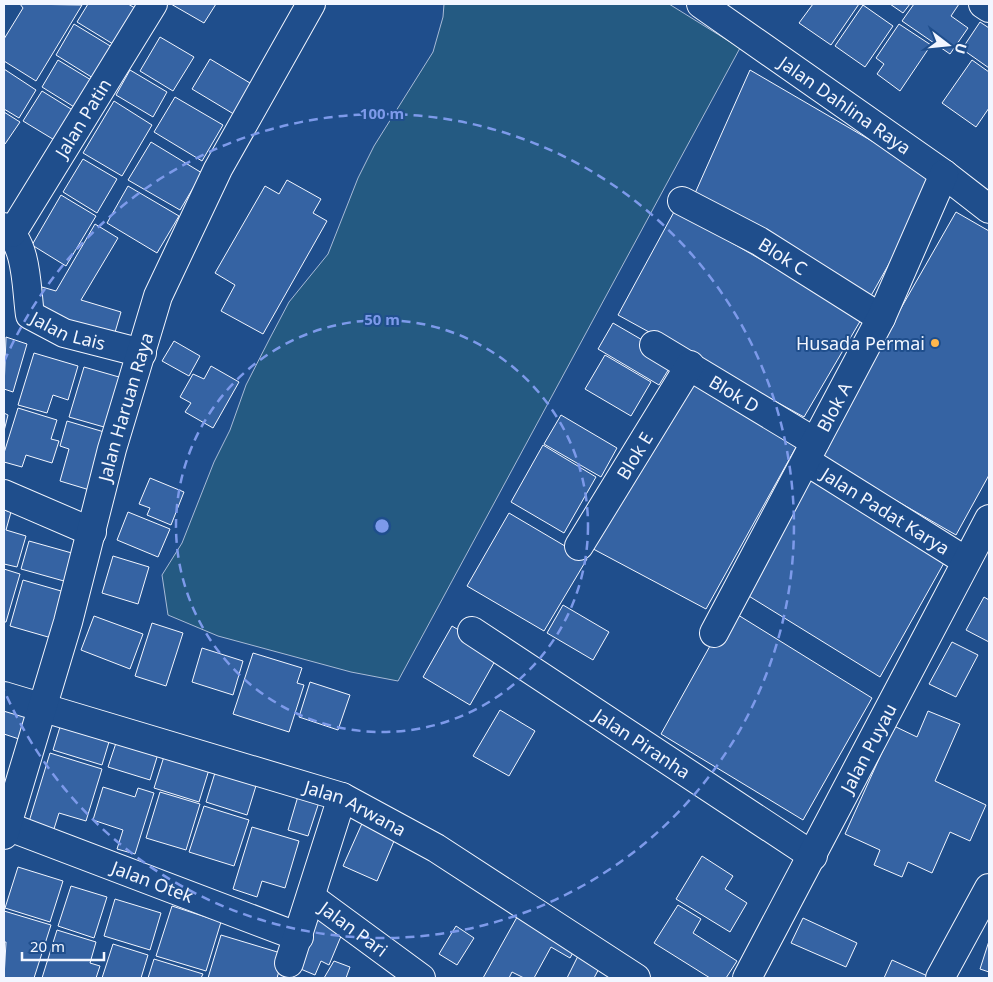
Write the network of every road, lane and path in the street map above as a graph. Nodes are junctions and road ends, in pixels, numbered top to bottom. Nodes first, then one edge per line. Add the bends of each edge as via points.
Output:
1 (152, 4) edge
2 (312, 4) edge
3 (701, 4) edge
4 (983, 4) edge
5 (989, 8) edge
6 (944, 174) junction
7 (682, 201) dead end
8 (989, 209) edge
9 (8, 230) edge
10 (881, 318) junction
11 (654, 345) dead end
12 (142, 353) junction
13 (690, 365) junction
14 (810, 451) junction
15 (4, 494) edge
16 (989, 518) edge
17 (92, 532) junction
18 (579, 546) dead end
19 (966, 561) junction
20 (472, 630) dead end
21 (714, 633) dead end
22 (4, 696) edge
23 (42, 708) junction
24 (342, 797) junction
25 (5, 829) edge
26 (813, 856) junction
27 (989, 888) edge
28 (312, 898) junction
29 (299, 937) junction
30 (289, 962) dead end
31 (421, 978) edge
32 (636, 978) edge
33 (747, 978) edge
34 (940, 978) edge

1 - 9 street, Jalan Patin
2 - 12 street, Jalan Haruan Raya via 218,169 158,296
3 - 6 street, Jalan Dahlina Raya
4 - 5 street
6 - 8 street, Jalan Dahlina Raya
6 - 10 street, Blok A
7 - 10 street, Blok C via 759,242
9 - 12 street, Jalan Lais via 23,262 30,315 64,333
10 - 14 street, Blok A
11 - 13 street, Blok D
12 - 17 street, Jalan Haruan Raya via 112,449
13 - 14 street, Blok D
13 - 18 street, Blok E
14 - 19 street, Jalan Padat Karya
14 - 21 street, Blok A
15 - 17 street
16 - 19 street, Jalan Puyau
17 - 23 street, Jalan Haruan Raya
19 - 26 street, Jalan Puyau
20 - 26 street, Jalan Piranha
22 - 23 street, Jalan Arwana
23 - 24 street, Jalan Arwana
23 - 25 street, Jalan Haruan Raya
24 - 28 street
24 - 32 street, Jalan Arwana via 436,848
25 - 29 street, Jalan Otek
26 - 33 street, Jalan Puyau
27 - 34 street
28 - 29 street
28 - 31 street, Jalan Pari
29 - 30 street

